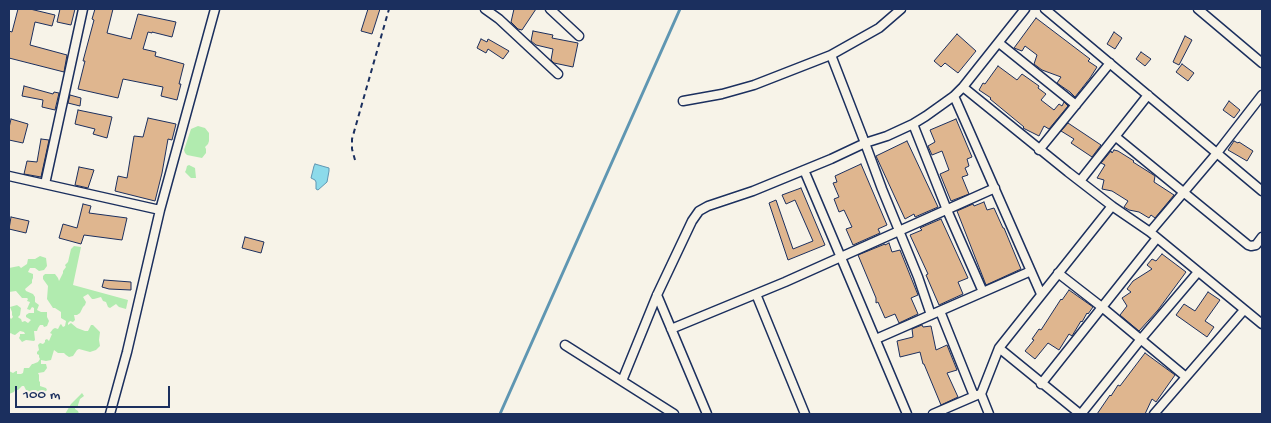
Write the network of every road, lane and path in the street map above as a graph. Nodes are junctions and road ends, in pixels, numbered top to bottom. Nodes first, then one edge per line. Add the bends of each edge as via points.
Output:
1 (83, 9) edge
2 (215, 9) edge
3 (389, 9) edge
4 (485, 9) edge
5 (550, 9) edge
6 (901, 9) edge
7 (1025, 9) edge
8 (1046, 9) edge
9 (1198, 9) edge
10 (579, 36) dead end
11 (999, 43) junction
12 (831, 55) junction
13 (1110, 63) junction
14 (1262, 63) edge
15 (558, 74) dead end
16 (964, 87) junction
17 (1148, 95) junction
18 (1262, 95) edge
19 (954, 96) junction
20 (683, 101) dead end
21 (1076, 105) junction
22 (913, 124) junction
23 (1116, 137) junction
24 (865, 143) junction
25 (1039, 150) junction
26 (1217, 152) junction
27 (355, 160) dead end
28 (804, 170) junction
29 (9, 176) edge
30 (1080, 181) junction
31 (45, 184) junction
32 (995, 188) junction
33 (1262, 191) edge
34 (1184, 193) junction
35 (1112, 206) junction
36 (160, 210) junction
37 (947, 210) junction
38 (900, 231) junction
39 (1150, 232) junction
40 (1262, 237) edge
41 (1157, 238) junction
42 (841, 257) junction
43 (1031, 271) junction
44 (1198, 272) junction
45 (1058, 273) junction
46 (983, 292) junction
47 (756, 294) junction
48 (1040, 294) junction
49 (657, 295) junction
50 (1103, 308) junction
51 (1244, 310) junction
52 (940, 311) junction
53 (931, 315) junction
54 (1262, 324) edge
55 (672, 329) junction
56 (876, 339) junction
57 (1141, 339) junction
58 (565, 344) dead end
59 (999, 348) junction
60 (1186, 377) junction
61 (622, 381) junction
62 (1041, 384) junction
63 (977, 395) junction
64 (110, 414) edge
65 (674, 414) edge
66 (707, 414) edge
67 (805, 414) edge
68 (907, 414) edge
69 (933, 414) edge
70 (989, 414) edge
71 (1080, 414) edge
72 (1154, 414) edge

1 - 31 street
2 - 36 street
3 - 27 path via 352,139
4 - 15 street
5 - 10 street
6 - 12 street via 879,28
7 - 11 street
8 - 13 street
9 - 14 street
11 - 16 street
11 - 21 street
12 - 20 street via 754,85
12 - 24 street
13 - 17 street
13 - 21 street
16 - 19 street
16 - 25 street
17 - 23 street
17 - 26 street
18 - 26 street
19 - 22 street
19 - 32 street
21 - 25 street
22 - 24 street
22 - 37 street
23 - 30 street
23 - 34 street
24 - 28 street
24 - 38 street
25 - 30 street
26 - 33 street
26 - 34 street
28 - 42 street
28 - 49 street via 699,212 689,226
29 - 31 street
30 - 35 street
31 - 36 street
32 - 37 street
32 - 43 street
34 - 39 street
34 - 40 street via 1248,245 1256,244
35 - 39 street
35 - 45 street
36 - 64 street
37 - 38 street
37 - 46 street
38 - 42 street
38 - 53 street
39 - 41 street
41 - 44 street
41 - 50 street
42 - 47 street
42 - 56 street
43 - 46 street
43 - 48 street
44 - 51 street
44 - 57 street
45 - 48 street
45 - 50 street
46 - 52 street
47 - 55 street
47 - 67 street
48 - 59 street
49 - 55 street
49 - 61 street
50 - 57 street
50 - 62 street
51 - 54 street
51 - 60 street
52 - 53 street
52 - 63 street
53 - 56 street
55 - 66 street
56 - 68 street
57 - 60 street
57 - 71 street
58 - 61 street
59 - 62 street
59 - 63 street
60 - 72 street
61 - 65 street
62 - 71 street
63 - 69 street
63 - 70 street

